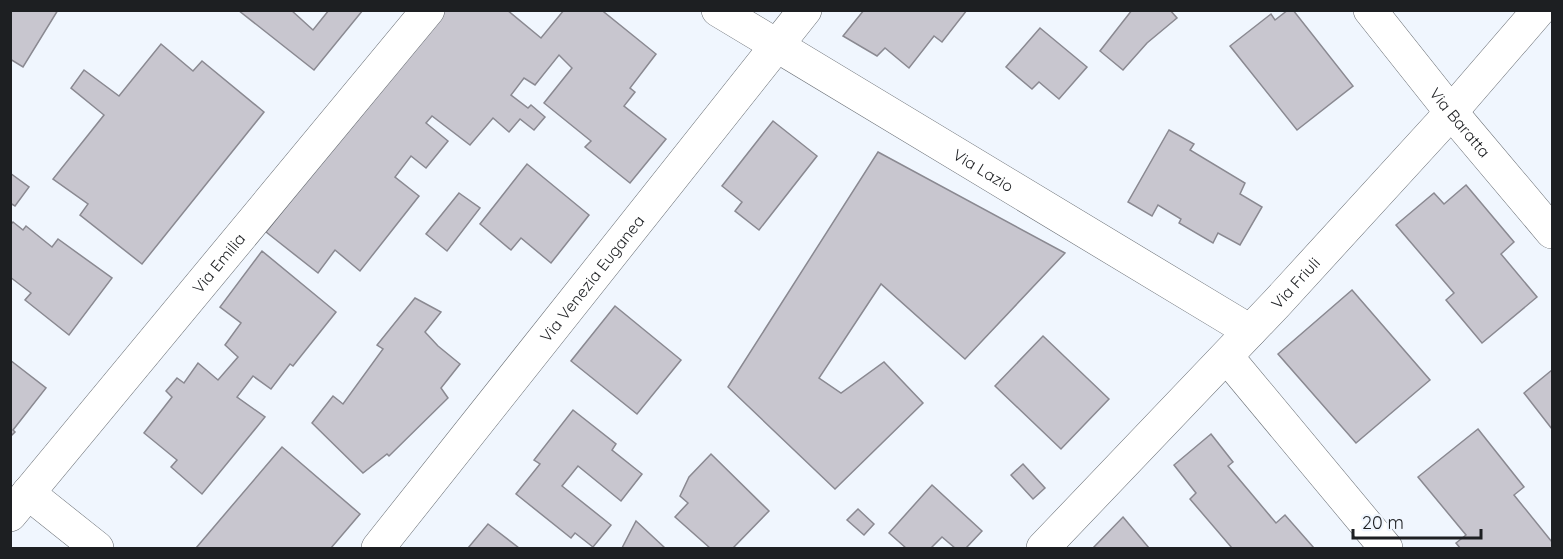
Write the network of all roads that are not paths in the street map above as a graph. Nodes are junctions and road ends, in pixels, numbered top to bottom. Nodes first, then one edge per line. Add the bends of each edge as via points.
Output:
1 (428, 10) edge
2 (718, 10) edge
3 (805, 10) edge
4 (1370, 10) edge
5 (1539, 10) edge
6 (776, 46) junction
7 (1451, 112) junction
8 (1552, 232) edge
9 (1250, 331) junction
10 (1227, 357) junction
11 (19, 504) edge
12 (98, 549) edge
13 (378, 549) edge
14 (1043, 549) edge
15 (1386, 549) edge

1 - 11 street, Via Emilia
2 - 6 street, Via Lazio
3 - 6 street, Via Venezia Euganea
4 - 7 street, Via Baratta
5 - 7 street, Via Friuli
6 - 9 street, Via Lazio
6 - 13 street, Via Venezia Euganea
7 - 8 street, Via Baratta
7 - 9 street, Via Friuli
9 - 10 street, Via Friuli
10 - 14 street, Via Friuli
10 - 15 street
11 - 12 street

